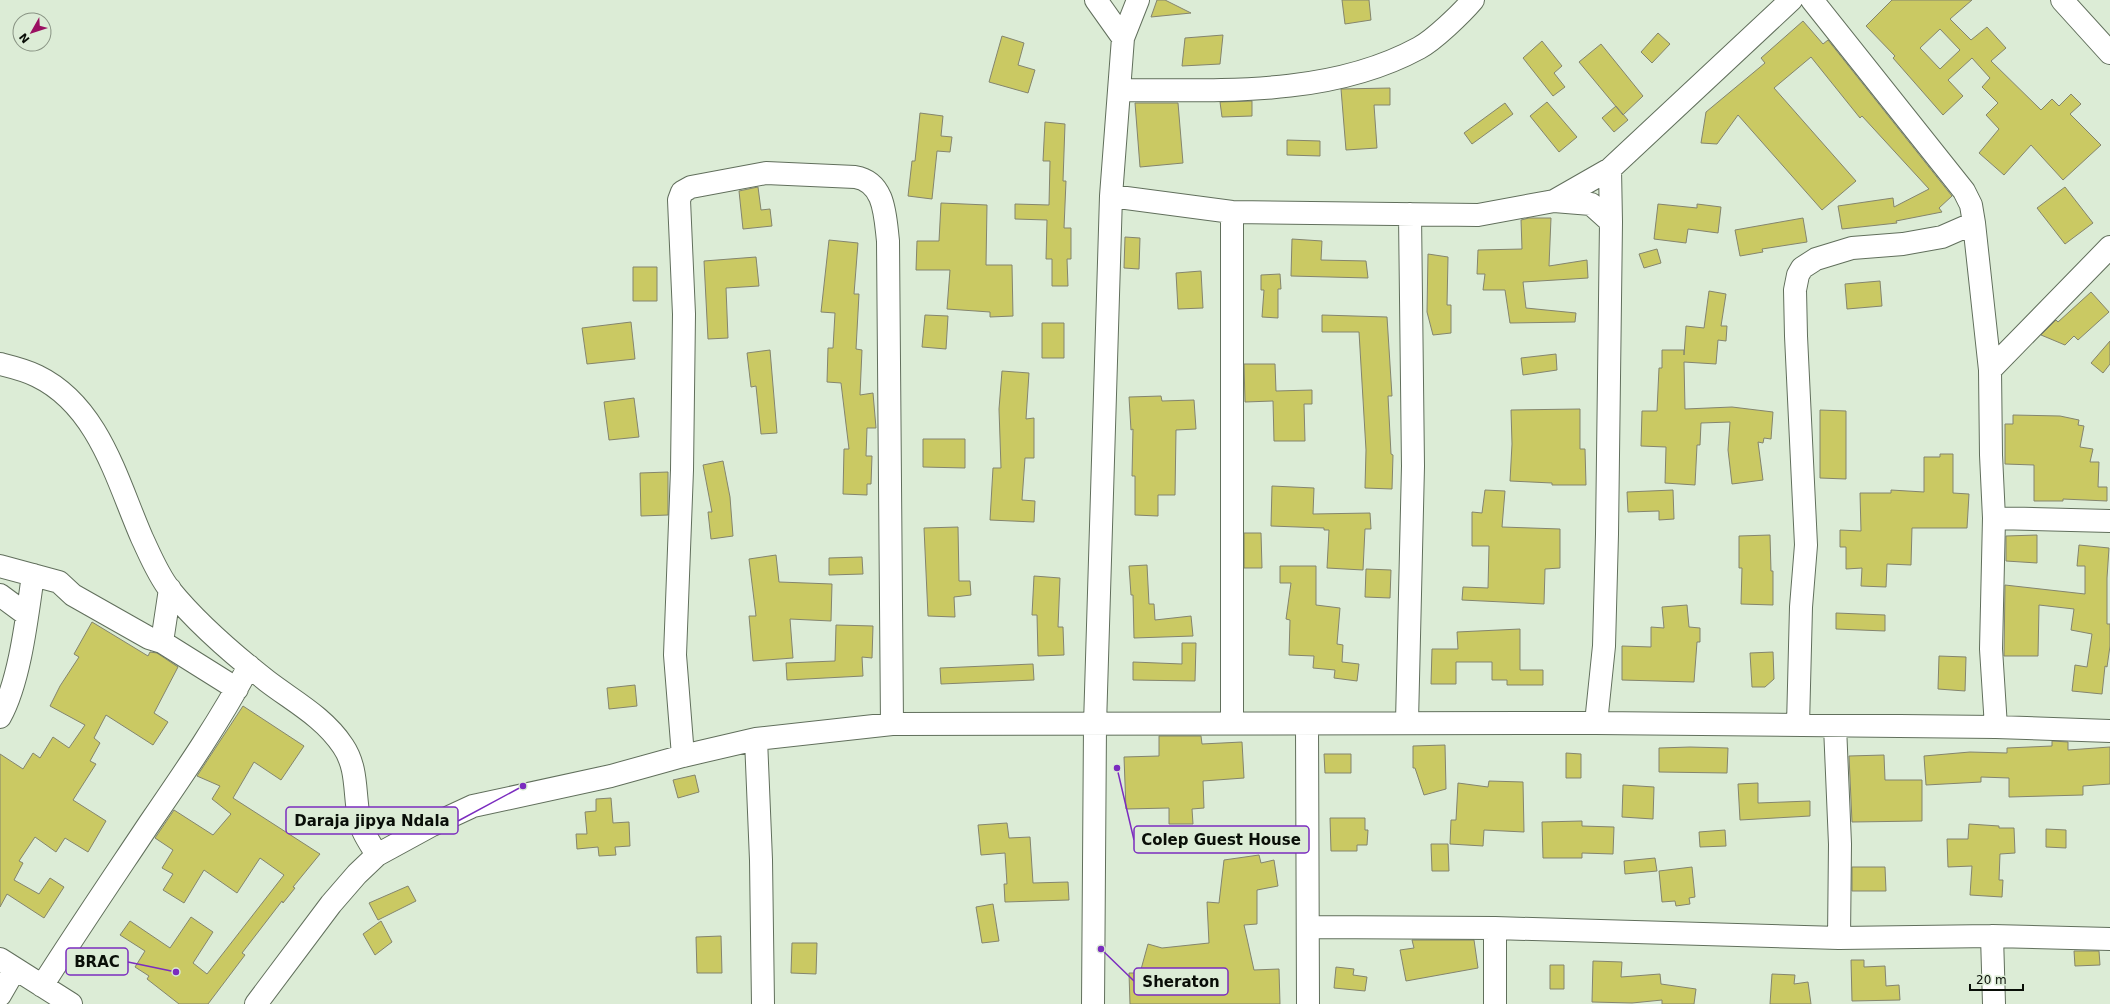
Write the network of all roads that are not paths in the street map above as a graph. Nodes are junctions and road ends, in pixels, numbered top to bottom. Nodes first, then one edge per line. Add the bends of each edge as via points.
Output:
1 (1096, 0) edge
2 (1138, 0) edge
3 (1474, 0) edge
4 (1791, 0) edge
5 (1812, 0) edge
6 (2062, 0) edge
7 (1123, 38) junction
8 (2110, 53) edge
9 (1120, 90) junction
10 (1610, 169) junction
11 (1110, 196) junction
12 (1554, 201) junction
13 (1232, 212) junction
14 (1410, 214) junction
15 (1611, 222) junction
16 (1974, 223) junction
17 (2110, 246) edge
18 (0, 364) edge
19 (1990, 370) junction
20 (1994, 518) junction
21 (2110, 521) edge
22 (0, 566) edge
23 (33, 575) junction
24 (170, 589) junction
25 (0, 594) edge
26 (27, 615) junction
27 (162, 642) junction
28 (249, 666) junction
29 (237, 689) junction
30 (0, 717) edge
31 (1407, 722) junction
32 (1232, 723) junction
33 (1596, 723) junction
34 (892, 724) junction
35 (1307, 724) junction
36 (1095, 725) junction
37 (1798, 726) junction
38 (1835, 726) junction
39 (1996, 727) junction
40 (2110, 731) edge
41 (756, 739) junction
42 (683, 756) junction
43 (377, 855) junction
44 (1309, 928) junction
45 (1495, 928) junction
46 (1992, 936) junction
47 (1839, 938) junction
48 (2110, 939) edge
49 (7, 964) edge
50 (42, 986) junction
51 (0, 995) edge
52 (71, 1004) edge
53 (256, 1004) edge
54 (763, 1004) edge
55 (1092, 1004) edge
56 (1308, 1004) edge
57 (1495, 1004) edge
58 (1994, 1004) edge

1 - 7 street
2 - 7 street
3 - 9 street via 1421,47 1375,69 1352,75 1276,86 1215,90
4 - 10 street
5 - 16 street via 1964,191
6 - 8 street
7 - 9 street
9 - 11 street
10 - 12 street
10 - 15 street
11 - 13 street
11 - 36 street
12 - 14 street via 1478,215
12 - 15 street via 1592,204
13 - 14 street
13 - 32 street
14 - 31 street via 1413,466
15 - 33 street via 1605,624
16 - 19 street
16 - 37 street via 1942,237 1903,244 1852,248 1816,259 1802,268 1798,275 1795,290 1796,336 1806,545
17 - 19 street
18 - 24 street via 37,376 49,383 73,403 96,432 145,543
19 - 20 street
20 - 21 street
20 - 39 street via 1991,649
22 - 23 street
23 - 26 street
23 - 27 street via 62,584 73,595 150,638
24 - 27 street
24 - 28 street via 220,641
25 - 26 street
26 - 30 street via 10,696
27 - 29 street
28 - 29 street
28 - 43 street via 325,724 344,746 355,775 359,818 363,832
29 - 50 street
31 - 33 street
31 - 35 street
32 - 35 street
32 - 36 street
33 - 37 street
34 - 36 street
34 - 41 street
34 - 42 street via 888,241 885,219 879,195 868,181 855,177 766,173 691,188 681,194 679,200 684,314 682,478 675,655
35 - 44 street
36 - 55 street
37 - 38 street
38 - 39 street
38 - 47 street via 1840,844
39 - 40 street
41 - 42 street
41 - 54 street
42 - 43 street via 611,776 473,806
43 - 53 street via 331,904
44 - 45 street
44 - 56 street
45 - 47 street
45 - 57 street
46 - 47 street
46 - 48 street
46 - 58 street
49 - 50 street
49 - 51 street
50 - 52 street

